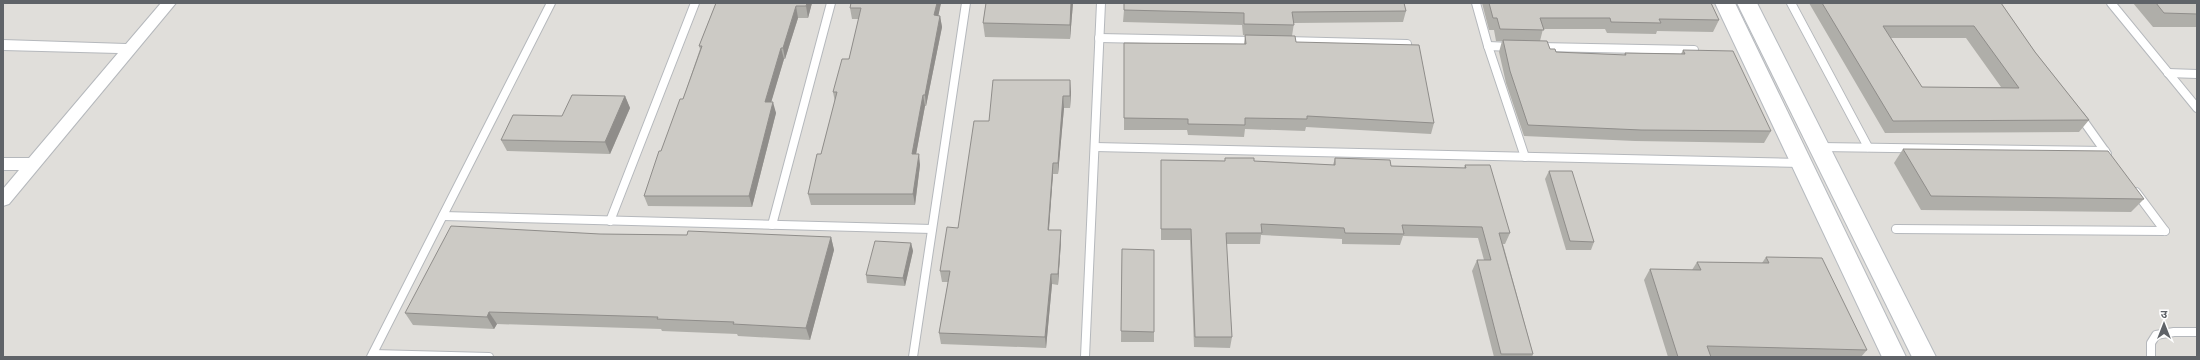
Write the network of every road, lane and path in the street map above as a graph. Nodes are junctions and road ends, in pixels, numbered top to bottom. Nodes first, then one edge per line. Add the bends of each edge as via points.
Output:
1 (169, 3) edge
2 (551, 3) edge
3 (695, 3) edge
4 (831, 3) edge
5 (966, 3) edge
6 (1101, 3) edge
7 (1476, 3) edge
8 (1725, 3) edge
9 (1747, 3) edge
10 (1791, 3) edge
11 (2111, 3) edge
12 (1099, 38) junction
13 (1265, 41) edge
14 (1281, 41) edge
15 (1407, 44) edge
16 (3, 45) edge
17 (1488, 46) junction
18 (130, 49) junction
19 (1701, 50) edge
20 (2168, 73) junction
21 (2197, 74) edge
22 (2073, 108) edge
23 (2197, 108) edge
24 (1095, 147) junction
25 (1820, 147) junction
26 (1868, 147) junction
27 (2105, 151) junction
28 (1525, 157) junction
29 (1801, 163) junction
30 (2114, 163) edge
31 (3, 164) edge
32 (33, 164) junction
33 (2133, 188) edge
34 (3, 200) edge
35 (443, 216) junction
36 (610, 220) junction
37 (772, 225) junction
38 (932, 229) junction
39 (1896, 229) dead end
40 (2197, 332) edge
41 (372, 355) edge
42 (489, 357) edge
43 (913, 357) edge
44 (1085, 357) edge
45 (1894, 357) edge
46 (1924, 357) edge
47 (2151, 357) edge

1 - 18 street
2 - 35 lane
3 - 36 lane
4 - 37 lane
5 - 38 lane
6 - 12 lane
7 - 17 lane
8 - 29 street via 1744,51
9 - 25 street
10 - 26 lane
11 - 20 lane
12 - 13 lane
12 - 24 lane
14 - 15 lane
16 - 18 street
17 - 19 lane
17 - 28 lane
18 - 32 street
20 - 21 lane
20 - 23 lane
22 - 27 lane
24 - 28 lane
24 - 44 lane
25 - 26 lane
25 - 46 street
26 - 27 lane
27 - 30 lane
28 - 29 lane
29 - 45 street
31 - 32 street
32 - 34 street
33 - 39 lane via 2165,232
35 - 36 lane
35 - 41 lane
36 - 37 lane
37 - 38 lane
38 - 43 lane
40 - 47 lane via 2156,335 2151,342
41 - 42 lane

